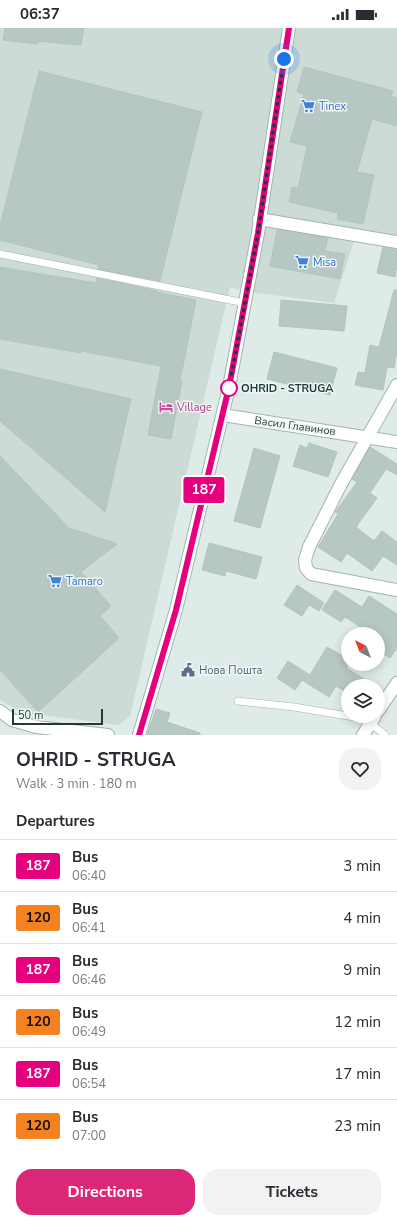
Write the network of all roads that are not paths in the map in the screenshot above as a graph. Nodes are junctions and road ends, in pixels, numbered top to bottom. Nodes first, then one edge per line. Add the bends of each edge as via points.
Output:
1 (289, 28) edge
2 (259, 219) junction
3 (397, 242) edge
4 (0, 254) edge
5 (245, 303) junction
6 (397, 385) edge
7 (223, 415) junction
8 (368, 437) junction
9 (397, 442) edge
10 (397, 590) edge
11 (397, 683) edge
12 (238, 701) dead end
13 (385, 701) edge
14 (0, 711) edge
15 (341, 715) edge
16 (370, 723) edge
17 (376, 723) edge
18 (108, 735) edge
19 (139, 735) edge
20 (363, 735) edge
21 (385, 735) edge

1 - 2 street
2 - 3 street
2 - 5 street
4 - 5 lane
5 - 7 street
6 - 8 street
7 - 8 street, Васил Главинов
7 - 19 street via 176,610
8 - 9 street, Васил Главинов
8 - 10 street via 309,547 305,560 306,568 311,574 319,576
11 - 13 street
12 - 15 lane
14 - 18 street via 12,720 36,727
16 - 20 street
17 - 21 lane

